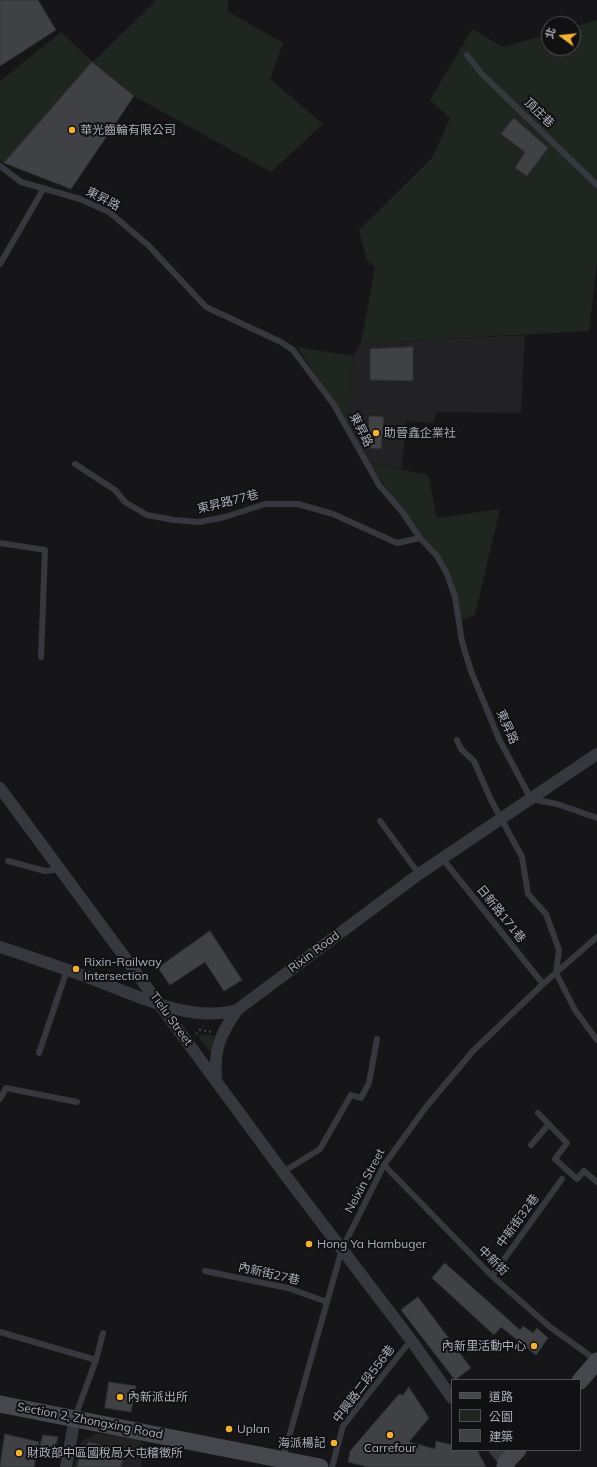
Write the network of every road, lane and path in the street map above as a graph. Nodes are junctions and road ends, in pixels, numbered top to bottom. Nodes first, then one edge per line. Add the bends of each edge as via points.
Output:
1 (467, 56) dead end
2 (0, 166) edge
3 (597, 185) edge
4 (44, 188) junction
5 (0, 264) edge
6 (75, 464) dead end
7 (420, 538) junction
8 (0, 543) edge
9 (41, 657) dead end
10 (457, 740) dead end
11 (597, 754) edge
12 (0, 788) edge
13 (531, 798) junction
14 (501, 818) junction
15 (597, 818) edge
16 (380, 821) dead end
17 (442, 858) junction
18 (8, 861) dead end
19 (61, 870) junction
20 (419, 874) junction
21 (597, 937) edge
22 (0, 946) edge
23 (67, 970) junction
24 (556, 973) junction
25 (543, 984) junction
26 (159, 1004) junction
27 (237, 1010) junction
28 (203, 1026) dead end
29 (200, 1030) junction
30 (215, 1033) dead end
31 (196, 1034) dead end
32 (377, 1039) dead end
33 (597, 1040) edge
34 (39, 1053) dead end
35 (216, 1082) junction
36 (0, 1099) edge
37 (77, 1102) dead end
38 (538, 1113) dead end
39 (549, 1124) junction
40 (531, 1145) dead end
41 (384, 1164) junction
42 (283, 1172) junction
43 (562, 1179) dead end
44 (597, 1182) edge
45 (342, 1249) junction
46 (205, 1271) dead end
47 (492, 1276) junction
48 (327, 1302) junction
49 (0, 1332) edge
50 (103, 1333) dead end
51 (411, 1340) junction
52 (96, 1360) junction
53 (597, 1361) edge
54 (581, 1380) edge
55 (451, 1397) edge
56 (0, 1404) edge
57 (75, 1417) junction
58 (517, 1451) edge
59 (273, 1460) junction
60 (504, 1462) edge
61 (66, 1467) edge
62 (320, 1467) edge
63 (332, 1467) edge

1 - 3 lane, 頂庄巷 via 481,73
2 - 4 lane, 東昇路 via 21,182
4 - 5 lane
4 - 7 lane, 東昇路 via 80,199 109,212 148,245 206,308 293,350 334,405 379,485 403,512
6 - 7 lane, 東昇路77巷 via 115,490 125,502 147,515 199,522 225,517 265,504 298,504 333,514 397,543
7 - 13 lane, 東昇路 via 437,556 447,574 455,597 462,642 471,671 499,739
8 - 9 lane via 45,550
10 - 14 lane via 461,749 474,761
11 - 13 street, Rixin Road
12 - 19 street, Tielu Street
13 - 14 street, Rixin Road
13 - 15 lane
14 - 17 street, Rixin Road
14 - 24 lane via 522,857 528,894 546,914 559,950
16 - 20 lane
17 - 20 street, Rixin Road
17 - 25 lane, 日新路171巷
18 - 19 lane via 45,871
19 - 26 street, Tielu Street
20 - 27 street, Rixin Road
21 - 24 lane, Neixin Street
22 - 23 street, Rixin Road
23 - 26 street, Rixin Road
23 - 34 lane
24 - 25 lane, Neixin Street
24 - 33 lane via 575,1010
25 - 41 lane, Neixin Street via 473,1051 426,1107
26 - 27 street, Rixin Road via 206,1014 222,1014
26 - 35 street, Tielu Street
27 - 35 street via 218,1044 215,1062
28 - 29 path
29 - 30 path
29 - 31 path
32 - 42 lane via 369,1083 362,1098 351,1095 320,1149
35 - 42 street, Tielu Street
36 - 37 lane via 6,1088
38 - 39 lane
39 - 40 lane
39 - 44 lane via 567,1143 554,1159 577,1179 584,1171
41 - 45 lane, Neixin Street
41 - 47 lane, 中新街
42 - 45 street, Tielu Street
43 - 47 lane, 中新街32巷
45 - 48 lane, Neixin Street
45 - 51 street, Tielu Street
46 - 48 lane, 內新街27巷 via 288,1288
47 - 53 lane, 中新街 via 550,1327
48 - 59 lane, Neixin Street
49 - 52 lane
50 - 52 lane
51 - 55 street, Tielu Street
51 - 63 lane, 中興路二段556巷 via 343,1426
52 - 57 lane
53 - 54 street
56 - 57 street, Section 2, Zhongxing Road
57 - 59 street, Section 2, Zhongxing Road via 141,1436
57 - 61 street
58 - 60 street
59 - 62 street, Section 2, Zhongxing Road

